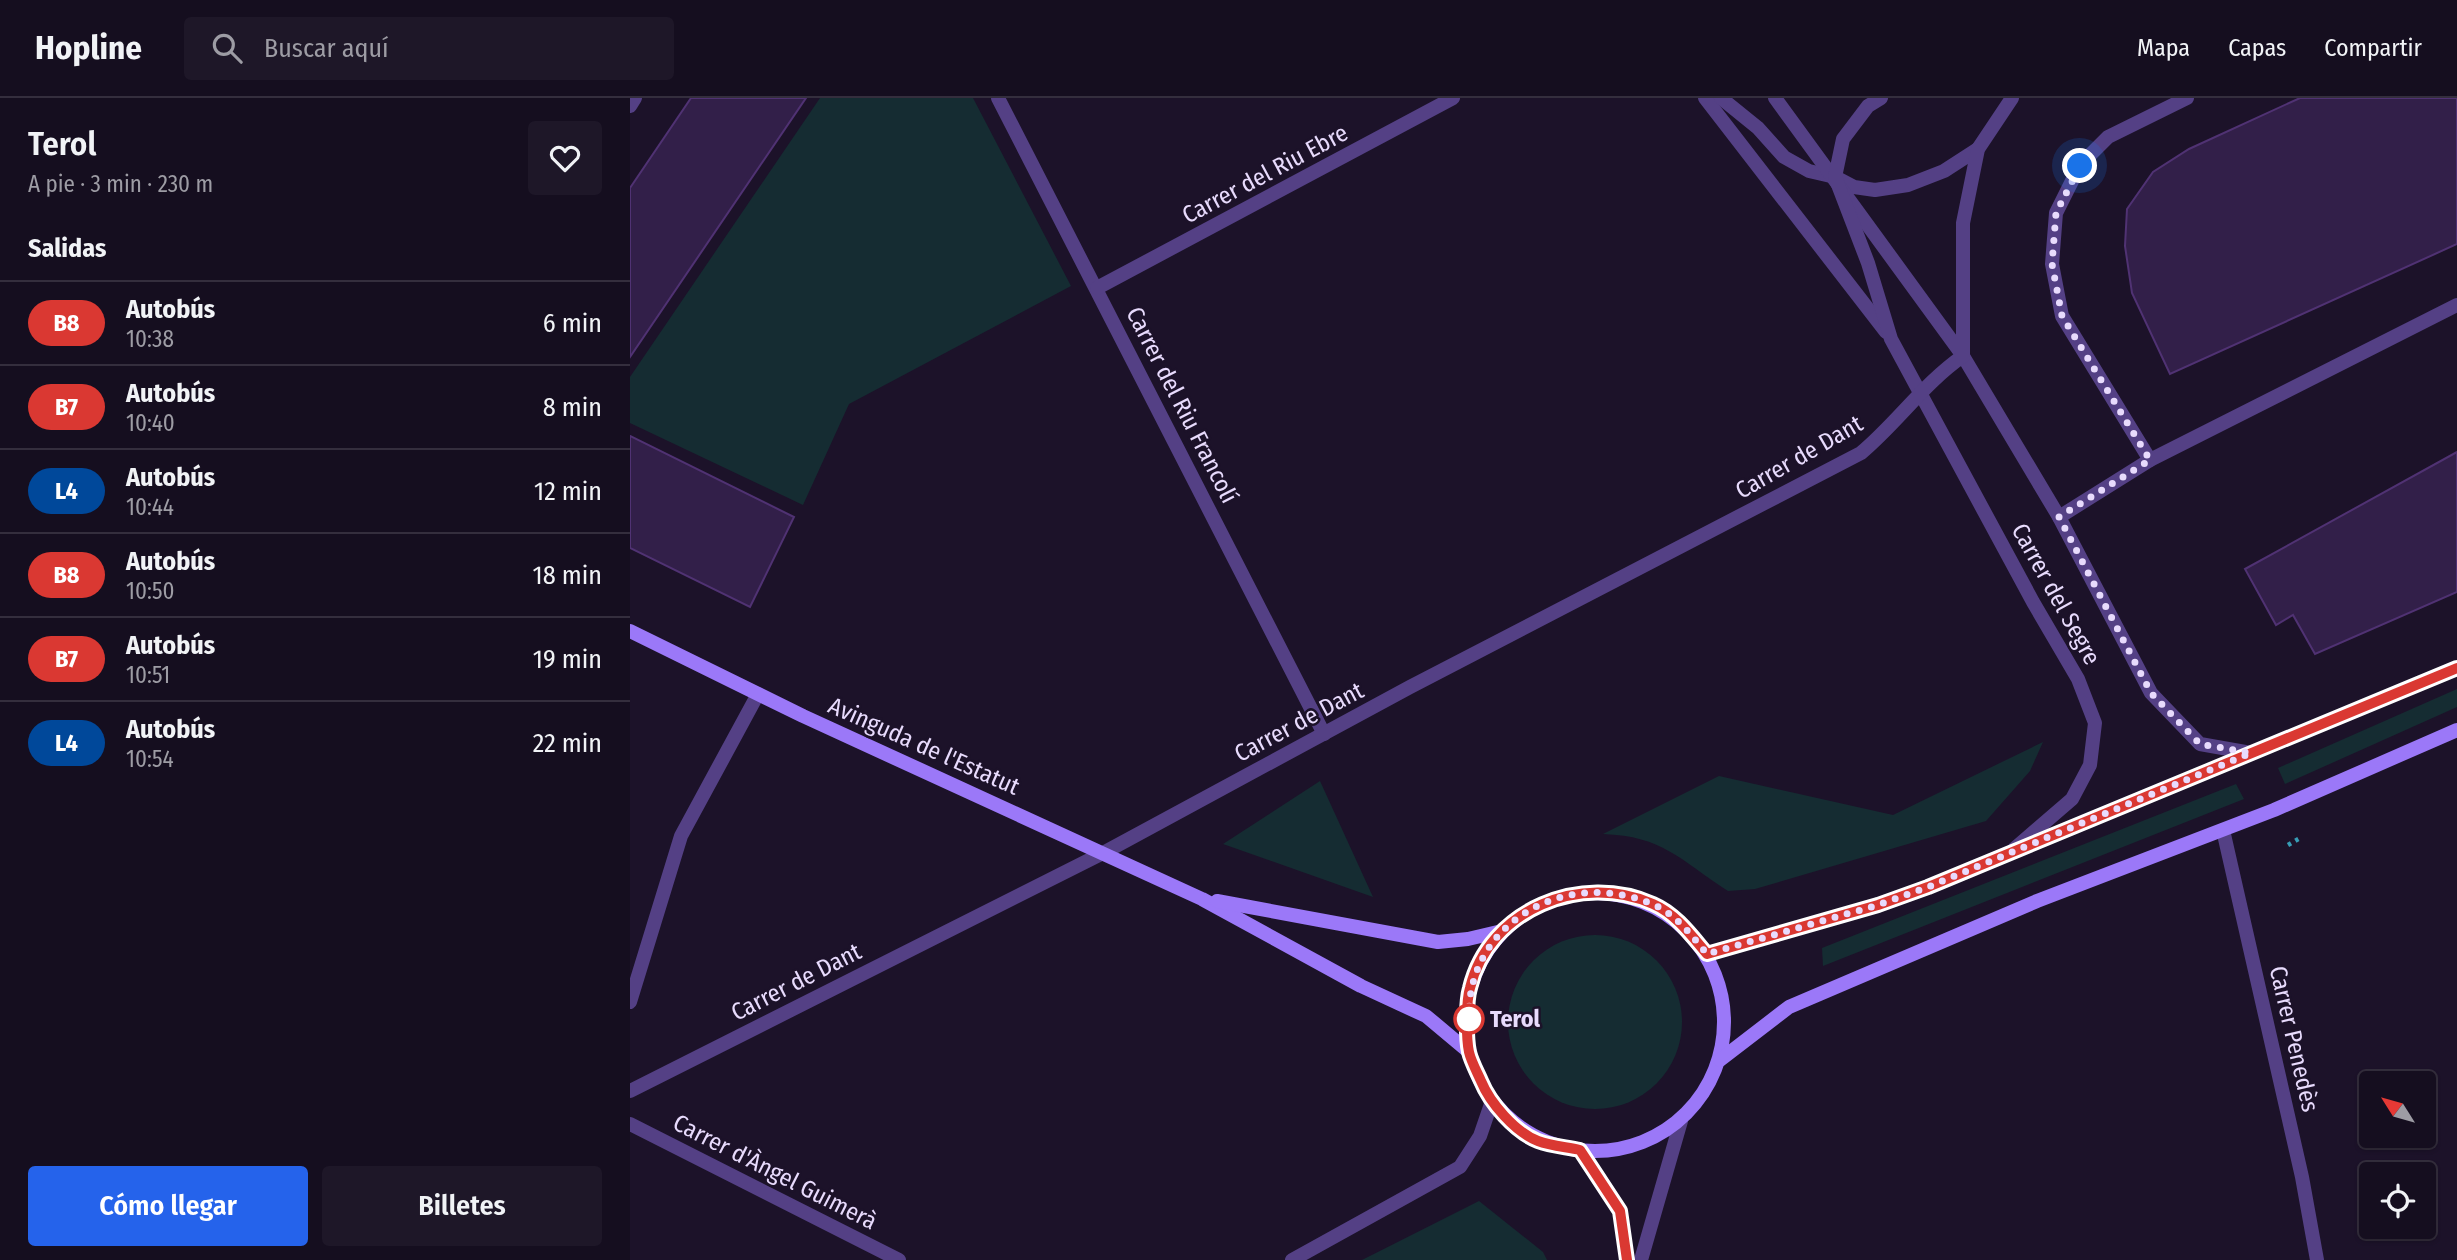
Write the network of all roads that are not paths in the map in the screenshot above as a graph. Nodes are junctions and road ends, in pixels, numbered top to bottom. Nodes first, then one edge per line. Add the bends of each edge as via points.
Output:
1 (635, 98) edge
2 (998, 98) edge
3 (1454, 98) edge
4 (1705, 98) edge
5 (1721, 98) edge
6 (1775, 98) edge
7 (1881, 98) edge
8 (2012, 98) edge
9 (2187, 98) edge
10 (630, 106) edge
11 (1978, 149) junction
12 (1835, 177) junction
13 (1097, 288) junction
14 (2457, 306) edge
15 (1891, 339) junction
16 (1963, 356) junction
17 (1919, 393) junction
18 (2150, 460) junction
19 (2059, 517) junction
20 (630, 631) edge
21 (2457, 668) edge
22 (758, 694) junction
23 (2457, 730) edge
24 (1324, 734) junction
25 (2251, 753) junction
26 (2223, 830) junction
27 (1105, 852) junction
28 (2003, 857) junction
29 (1202, 898) junction
30 (1502, 931) junction
31 (1707, 954) junction
32 (630, 1002) edge
33 (1469, 1052) junction
34 (1720, 1060) junction
35 (630, 1091) edge
36 (1491, 1104) junction
37 (1681, 1121) junction
38 (630, 1124) edge
39 (1580, 1150) junction
40 (2307, 1210) junction
41 (899, 1260) edge
42 (1292, 1260) edge
43 (1627, 1260) edge
44 (1641, 1260) edge
45 (2317, 1260) edge
46 (2328, 1260) edge

1 - 10 street
2 - 13 street, Carrer del Riu Francolí
3 - 13 street, Carrer del Riu Ebre
4 - 15 street, Carrer del Segre
5 - 12 street via 1784,157 1809,171
6 - 12 street, Carrer del Segre
7 - 12 street via 1868,106 1843,139
8 - 11 street
9 - 18 street via 2108,138 2080,166 2056,213 2052,264 2062,316
11 - 12 street via 1944,171 1908,185 1875,190 1854,187
11 - 16 street via 1963,223
12 - 15 street, Carrer del Segre
12 - 16 street, Carrer del Segre
13 - 24 street, Carrer del Riu Francolí
14 - 18 street
15 - 17 street, Carrer del Segre
16 - 17 street, Carrer de Dant
16 - 19 street, Carrer del Segre
17 - 24 street, Carrer de Dant via 1861,453
17 - 28 street, Carrer del Segre via 2078,679 2095,723 2090,765 2072,799
18 - 19 street
19 - 25 street, Carrer del Segre via 2151,693 2200,744
20 - 22 main road, Avinguda de l'Estatut
21 - 25 main road
22 - 27 main road, Avinguda de l'Estatut
22 - 32 street via 681,836
23 - 26 main road
24 - 27 street, Carrer de Dant
25 - 28 main road
26 - 34 main road via 2037,901 1789,1007
26 - 40 street, Carrer Penedès
27 - 29 main road, Avinguda de l'Estatut
27 - 35 street, Carrer de Dant
28 - 31 main road via 1878,905
29 - 30 main road, Avinguda de l'Estatut via 1438,942
29 - 33 main road, Avinguda de l'Estatut via 1361,986 1426,1016
30 - 31 main road via 1536,905 1580,891 1609,891 1653,904 1678,920
30 - 33 main road via 1476,968 1469,990
31 - 34 main road via 1726,1010
33 - 36 main road
34 - 37 main road via 1710,1085
36 - 39 main road via 1537,1141
36 - 42 street via 1480,1136 1460,1167
37 - 39 main road via 1638,1145 1593,1153
37 - 44 street
38 - 41 street, Carrer d'Àngel Guimerà
39 - 43 street via 1620,1211
40 - 45 street, Carrer Penedès
40 - 46 street

